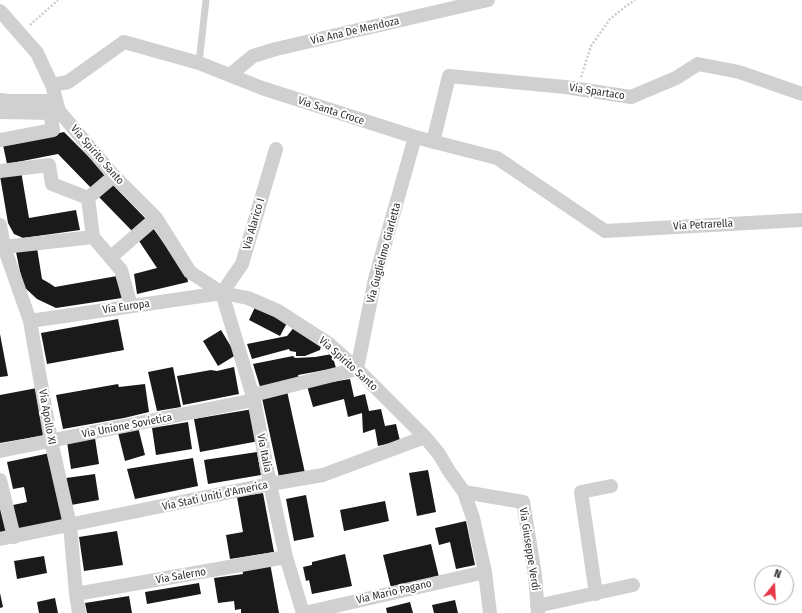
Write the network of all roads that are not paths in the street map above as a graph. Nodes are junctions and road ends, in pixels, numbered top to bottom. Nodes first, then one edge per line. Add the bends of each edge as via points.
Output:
1 (206, 0) edge
2 (488, 0) edge
3 (0, 11) edge
4 (199, 63) junction
5 (230, 75) junction
6 (52, 85) junction
7 (802, 94) edge
8 (0, 100) edge
9 (0, 112) edge
10 (55, 112) junction
11 (415, 138) junction
12 (0, 140) edge
13 (433, 142) junction
14 (276, 150) dead end
15 (0, 171) edge
16 (114, 176) junction
17 (88, 198) junction
18 (156, 218) junction
19 (802, 220) edge
20 (0, 225) edge
21 (605, 231) joint
22 (93, 237) junction
23 (4, 247) junction
24 (111, 257) junction
25 (222, 293) junction
26 (131, 306) junction
27 (30, 321) junction
28 (357, 369) junction
29 (254, 398) junction
30 (425, 437) junction
31 (51, 441) junction
32 (0, 450) edge
33 (0, 480) edge
34 (270, 484) junction
35 (611, 486) dead end
36 (464, 492) junction
37 (2, 503) edge
38 (70, 525) junction
39 (14, 537) junction
40 (0, 539) edge
41 (286, 558) junction
42 (485, 572) junction
43 (633, 585) dead end
44 (76, 594) junction
45 (596, 594) junction
46 (538, 610) edge
47 (79, 613) edge
48 (303, 613) edge
49 (490, 613) edge

1 - 4 lane
2 - 5 street, Via Ana De Mendoza via 276,49 253,56
3 - 6 street via 37,53
4 - 5 street, Via Santa Croce
4 - 6 street, Via Santa Croce via 124,42 68,82
5 - 11 street, Via Santa Croce
6 - 10 street
7 - 13 street, Via Spartaco via 739,72 698,64 676,78 631,97 576,88 449,76
8 - 10 street, Via Spirito Santo via 48,101
9 - 10 street
10 - 12 street via 53,130
10 - 16 street, Via Spirito Santo
11 - 13 street, Via Santa Croce
11 - 28 street, Via Guglielmo Giarletta via 375,279
13 - 21 street, Via Santa Croce via 497,158
14 - 25 street, Via Alarico I via 242,264
15 - 17 street via 49,166 52,184
16 - 17 street
16 - 18 street, Via Spirito Santo
17 - 22 street
18 - 24 street
18 - 25 street, Via Spirito Santo via 190,272
19 - 21 street, Via Petrarella
20 - 23 street, Via Apollo XI
22 - 23 street
22 - 24 street
23 - 27 street, Via Apollo XI
24 - 26 street via 121,270
25 - 26 street, Via Europa
25 - 28 street, Via Spirito Santo via 248,298 278,311 328,344
25 - 29 street, Via Italia
26 - 27 street, Via Europa
27 - 31 street, Via Apollo XI
28 - 29 street, Via Unione Sovietica
28 - 30 street, Via Spirito Santo
29 - 31 street, Via Unione Sovietica
29 - 34 street, Via Italia
30 - 34 street, Via Stati Uniti d'America via 323,475
30 - 36 street, Via Spirito Santo
31 - 32 street, Via Unione Sovietica
31 - 38 street, Via Apollo XI
33 - 37 street
34 - 38 street, Via Stati Uniti d'America
34 - 41 street, Via Italia
35 - 45 street via 581,492
36 - 42 street, Via Spirito Santo via 473,518
36 - 46 street, Via Giuseppe Verdi via 523,502
37 - 39 street
38 - 39 street, Via Stati Uniti d'America
38 - 44 street, Via Apollo XI
39 - 40 street, Via Stati Uniti d'America
41 - 44 street, Via Salerno
41 - 48 street, Via Italia
42 - 48 street, Via Mario Pagano
42 - 49 street, Via Spirito Santo
43 - 45 street, Via Giuseppe Verdi
44 - 47 street, Via Apollo XI
45 - 46 street, Via Giuseppe Verdi

